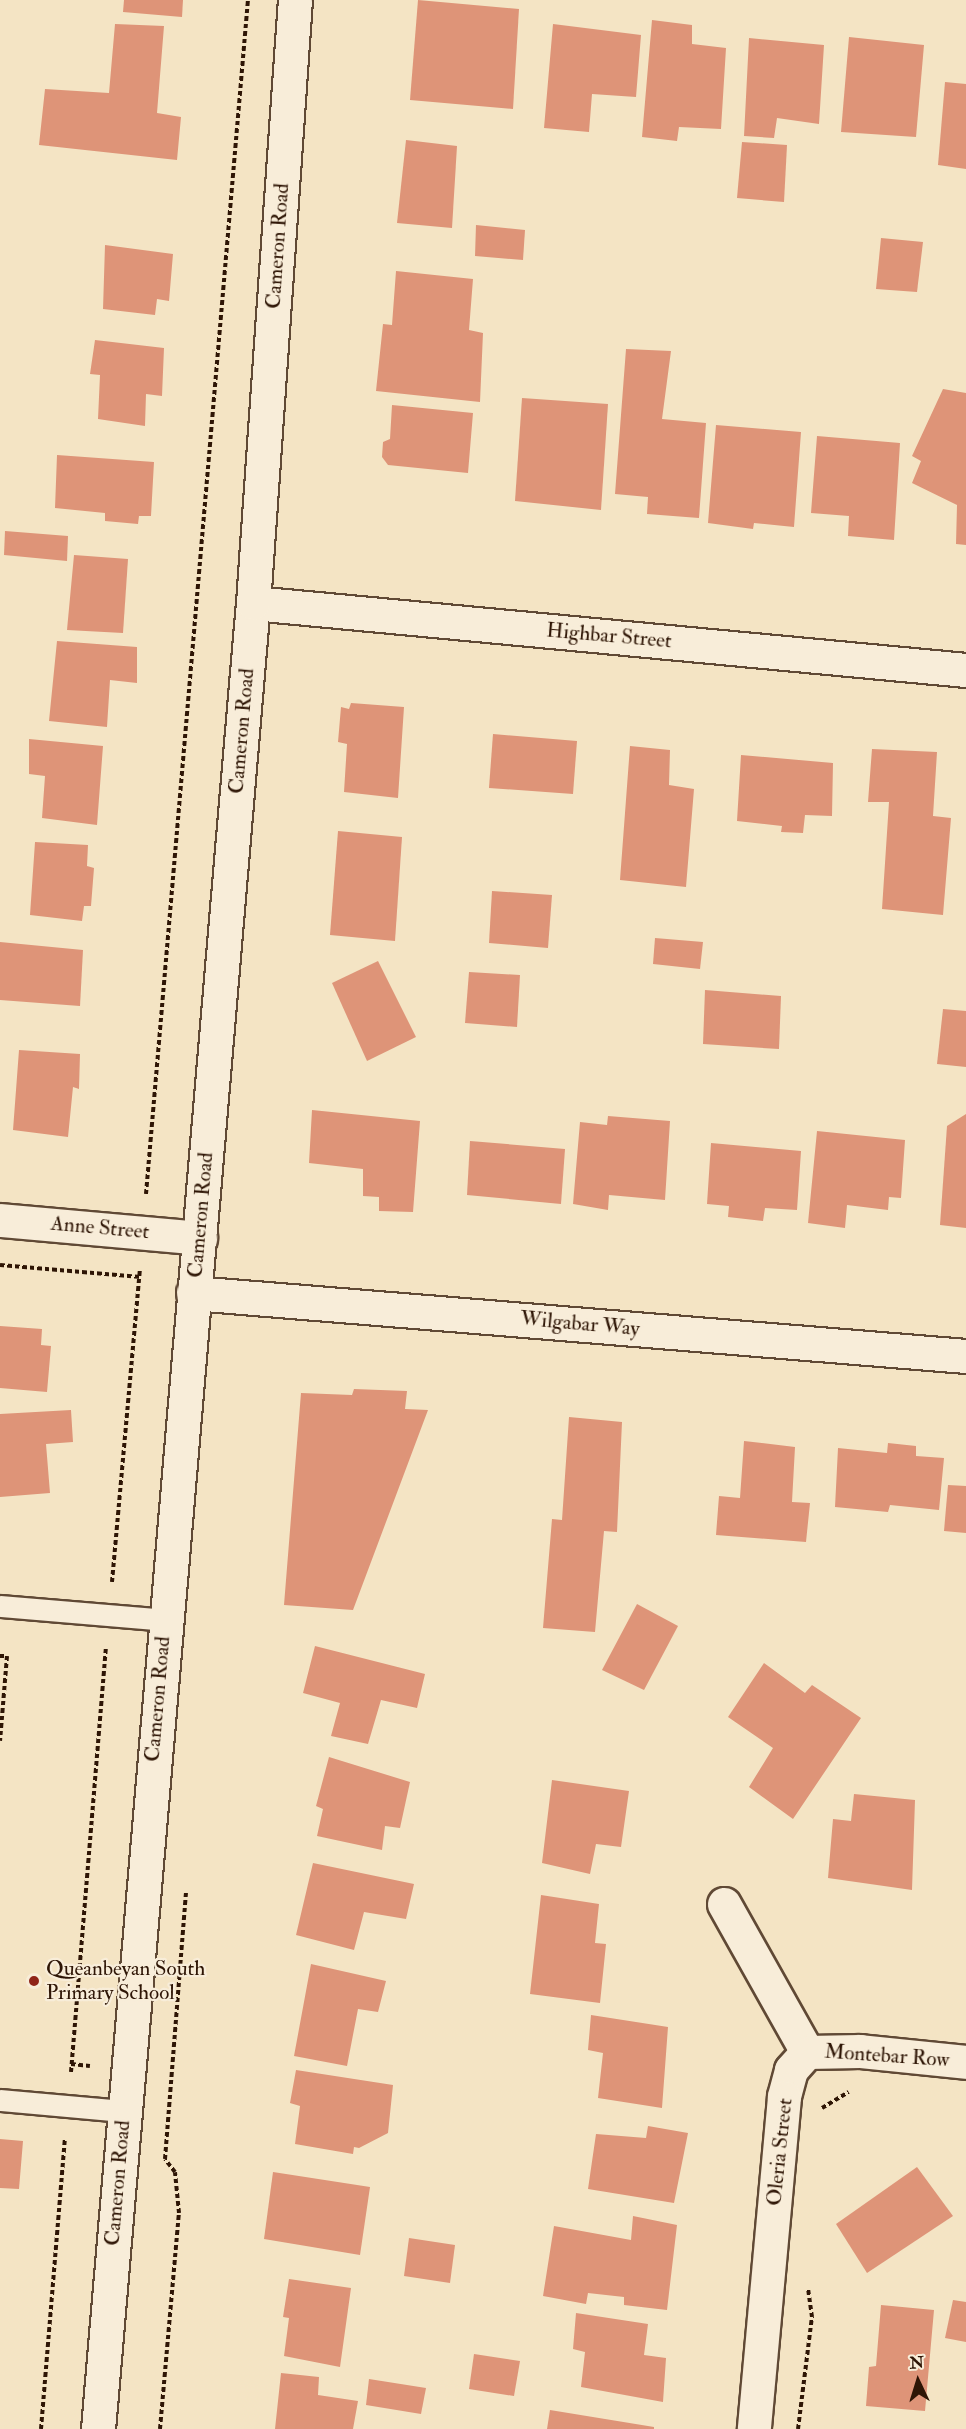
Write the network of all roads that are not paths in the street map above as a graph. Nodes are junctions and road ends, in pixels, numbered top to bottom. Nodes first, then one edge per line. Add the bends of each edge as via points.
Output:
1 (295, 0) edge
2 (253, 603) junction
3 (966, 670) edge
4 (0, 1220) edge
5 (200, 1238) junction
6 (193, 1293) junction
7 (966, 1356) edge
8 (0, 1606) edge
9 (165, 1620) junction
10 (724, 1904) dead end
11 (807, 2052) junction
12 (966, 2062) edge
13 (0, 2100) edge
14 (124, 2111) junction
15 (98, 2429) edge
16 (754, 2429) edge

1 - 2 street, Cameron Road
2 - 3 street, Highbar Street
2 - 5 street, Cameron Road
4 - 5 street, Anne Street
5 - 6 street, Cameron Road
6 - 7 street, Wilgabar Way
6 - 9 street, Cameron Road
8 - 9 lane
9 - 14 street, Cameron Road
10 - 11 street
11 - 12 street, Montebar Row via 860,2051
11 - 16 street, Oleria Street via 791,2070 784,2097
13 - 14 lane
14 - 15 street, Cameron Road

